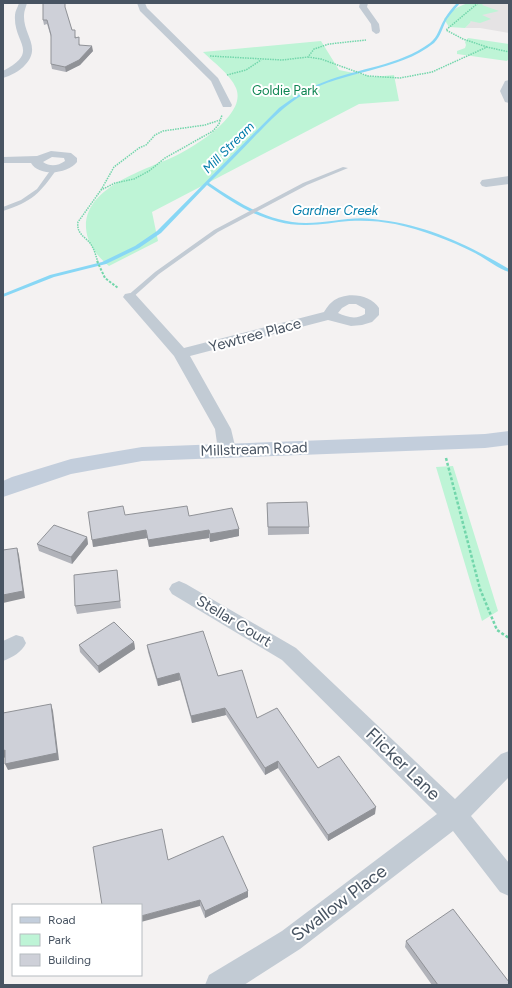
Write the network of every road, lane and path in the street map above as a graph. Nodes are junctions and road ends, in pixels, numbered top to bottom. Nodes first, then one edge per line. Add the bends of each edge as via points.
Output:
1 (22, 3) edge
2 (141, 3) edge
3 (364, 3) edge
4 (478, 3) edge
5 (376, 31) joint
6 (487, 47) junction
7 (509, 52) edge
8 (190, 55) junction
9 (308, 57) junction
10 (261, 59) junction
11 (3, 75) edge
12 (212, 77) junction
13 (509, 84) edge
14 (509, 100) edge
15 (227, 106) joint
16 (220, 120) junction
17 (39, 159) junction
18 (3, 160) edge
19 (344, 168) dead end
20 (54, 169) junction
21 (509, 180) edge
22 (486, 184) dead end
23 (101, 190) junction
24 (3, 209) edge
25 (130, 297) junction
26 (330, 315) dead end
27 (181, 354) junction
28 (509, 438) edge
29 (442, 442) junction
30 (227, 450) junction
31 (3, 489) edge
32 (179, 589) dead end
33 (509, 638) edge
34 (289, 654) joint
35 (509, 761) edge
36 (455, 815) junction
37 (509, 882) edge
38 (219, 985) edge

1 - 11 street via 18,20 28,45 28,57 20,66
2 - 8 street via 143,9
3 - 5 street via 363,7 375,24
4 - 6 path via 446,30
5 - 9 path via 367,39 329,44 314,49
6 - 7 path
6 - 9 path via 476,55 454,62 445,68 398,79 371,77
8 - 10 path
8 - 12 street
9 - 10 path
10 - 12 path via 252,68 242,72
12 - 15 street
13 - 14 street via 505,91
15 - 16 path
16 - 23 path via 213,131 165,158 149,171
16 - 23 path via 155,135 146,145 138,148 114,167
17 - 18 street
17 - 20 street via 37,163 40,166
17 - 20 street via 55,154 71,158 68,165
19 - 25 lane via 305,184 216,231 157,273
20 - 24 lane via 39,190 23,201
21 - 22 street
23 - 25 path via 78,222 77,228 92,246 105,278
25 - 27 street
26 - 27 street, Yewtree Place
27 - 30 street via 223,429
28 - 29 main road, Millstream Road
29 - 30 main road, Millstream Road
29 - 33 path via 480,589 497,630
30 - 31 main road, Millstream Road via 108,458 56,470
32 - 34 street, Stellar Court
34 - 36 street, Flicker Lane
35 - 36 street, Swallow Place
36 - 37 street, Flicker Lane
36 - 38 street, Swallow Place via 311,926

